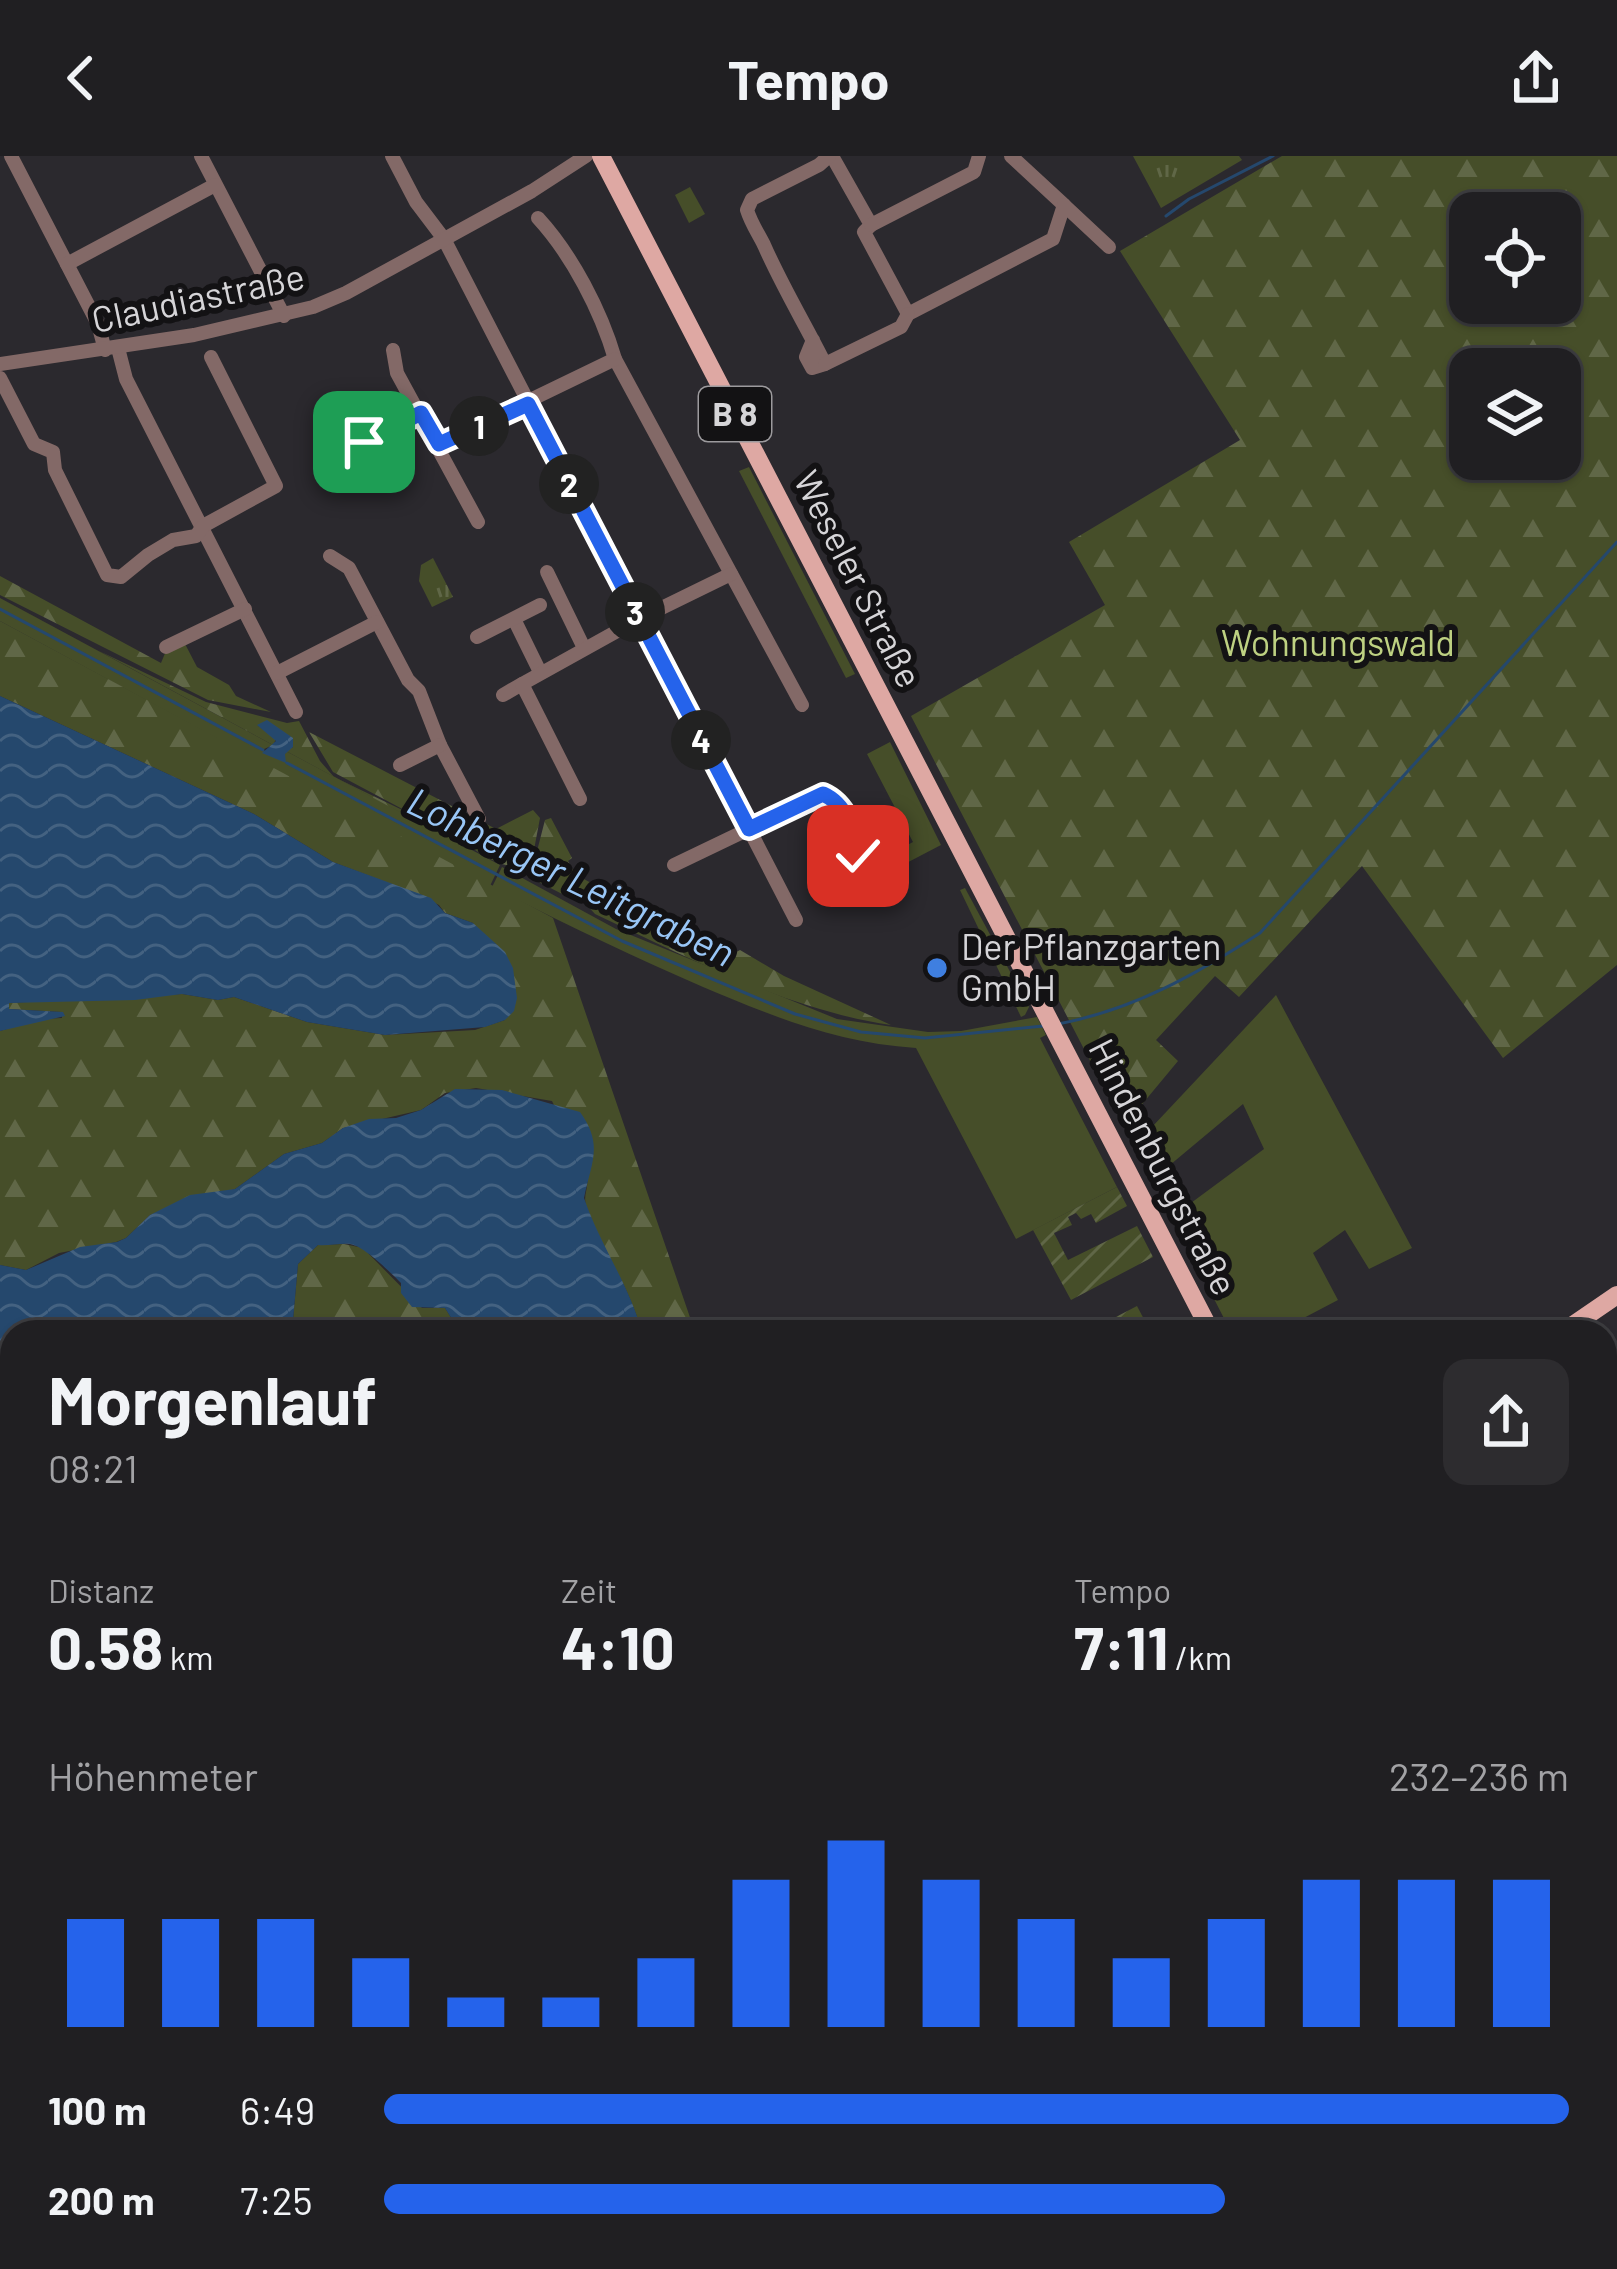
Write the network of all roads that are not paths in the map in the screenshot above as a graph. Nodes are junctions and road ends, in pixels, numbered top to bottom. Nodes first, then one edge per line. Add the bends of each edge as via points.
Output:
1 (11, 156) edge
2 (201, 156) edge
3 (586, 156) edge
4 (602, 156) edge
5 (830, 156) edge
6 (979, 156) edge
7 (1011, 156) edge
8 (399, 158) edge
9 (215, 185) junction
10 (1064, 206) junction
11 (538, 218) dead end
12 (871, 225) junction
13 (444, 239) junction
14 (1109, 247) dead end
15 (67, 264) junction
16 (908, 314) junction
17 (284, 316) junction
18 (111, 349) junction
19 (394, 350) dead end
20 (212, 357) dead end
21 (615, 359) junction
22 (0, 364) edge
23 (0, 378) edge
24 (528, 404) junction
25 (421, 413) junction
26 (364, 442) dead end
27 (439, 444) junction
28 (478, 522) dead end
29 (203, 526) junction
30 (330, 556) dead end
31 (547, 572) dead end
32 (731, 574) junction
33 (540, 604) dead end
34 (245, 609) junction
35 (514, 619) junction
36 (639, 619) junction
37 (377, 622) junction
38 (477, 637) dead end
39 (166, 647) dead end
40 (584, 648) junction
41 (540, 671) junction
42 (277, 673) junction
43 (522, 684) junction
44 (503, 695) dead end
45 (802, 704) dead end
46 (296, 712) dead end
47 (440, 745) junction
48 (400, 765) dead end
49 (580, 799) dead end
50 (479, 819) dead end
51 (749, 829) junction
52 (858, 856) dead end
53 (674, 865) dead end
54 (796, 920) dead end
55 (1052, 1024) joint
56 (1617, 1295) edge
57 (1205, 1320) edge
58 (1581, 1320) edge

1 - 15 street
2 - 9 street
3 - 13 street, Claudiastraße
4 - 55 main road, Weseler Straße / B 8
5 - 12 street
5 - 16 street via 752,199 747,210 813,340 808,363 825,364 902,327
6 - 12 street via 974,172
7 - 10 street
8 - 13 street via 416,202
9 - 15 street
9 - 17 street
10 - 14 street
10 - 16 street via 1053,239
11 - 21 street via 557,238
12 - 16 street via 864,232
13 - 17 street, Claudiastraße via 346,293
13 - 24 street
15 - 18 street
17 - 18 street, Claudiastraße
18 - 22 street, Claudiastraße
18 - 29 street
19 - 25 street
20 - 29 street via 277,486
21 - 24 street
21 - 32 street
23 - 29 street via 34,445 52,452 107,575 122,578 148,554
24 - 27 street
24 - 36 street
25 - 26 street
25 - 27 street
27 - 28 street
29 - 34 street
30 - 37 street via 349,568
31 - 40 street
32 - 36 street
32 - 45 street
33 - 35 street
34 - 39 street
34 - 42 street
35 - 38 street
35 - 41 street
36 - 40 street
36 - 51 street
37 - 42 street
37 - 47 street
40 - 41 street
41 - 43 street
42 - 46 street
43 - 44 street
43 - 49 street
47 - 48 street
47 - 50 street
51 - 52 street via 823,794 836,800
51 - 53 street
51 - 54 street
55 - 57 main road, Hindenburgstraße / B 8
56 - 58 main road

